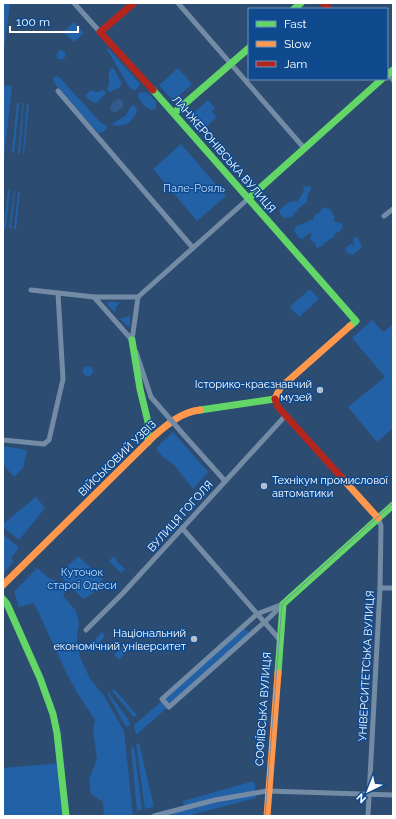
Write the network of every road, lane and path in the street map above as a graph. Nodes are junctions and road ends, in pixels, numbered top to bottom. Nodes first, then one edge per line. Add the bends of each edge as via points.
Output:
1 (74, 3) edge
2 (134, 3) edge
3 (178, 3) edge
4 (100, 32) junction
5 (248, 49) edge
6 (231, 64) junction
7 (380, 80) edge
8 (58, 90) dead end
9 (174, 112) junction
10 (304, 148) junction
11 (249, 198) junction
12 (393, 209) edge
13 (384, 216) dead end
14 (192, 248) junction
15 (31, 290) dead end
16 (58, 293) junction
17 (94, 297) junction
18 (138, 297) junction
19 (132, 340) junction
20 (275, 399) junction
21 (286, 415) junction
22 (3, 440) edge
23 (148, 442) junction
24 (225, 481) junction
25 (393, 505) edge
26 (377, 518) junction
27 (182, 528) junction
28 (3, 585) edge
29 (380, 588) junction
30 (393, 588) edge
31 (3, 599) edge
32 (283, 604) junction
33 (257, 614) junction
34 (264, 622) junction
35 (86, 630) dead end
36 (280, 640) junction
37 (268, 791) junction
38 (369, 794) junction
39 (393, 795) edge
40 (66, 816) edge
41 (154, 816) edge
42 (267, 816) edge
43 (368, 816) edge

1 - 4 street, ЛАНЖЕРОНІВСЬКА ВУЛИЦЯ
2 - 4 street
3 - 6 street
4 - 9 street, ЛАНЖЕРОНІВСЬКА ВУЛИЦЯ
5 - 6 street
6 - 9 street
6 - 10 street
7 - 10 street
8 - 14 street
9 - 11 street, ЛАНЖЕРОНІВСЬКА ВУЛИЦЯ
10 - 11 street
11 - 14 street
11 - 20 street, ЛАНЖЕРОНІВСЬКА ВУЛИЦЯ via 356,321 280,388
12 - 13 street
14 - 18 street
15 - 16 street
16 - 17 street
16 - 22 street via 63,379 49,440 44,444
17 - 18 street
17 - 19 street
18 - 19 street
19 - 23 street via 149,424
19 - 24 street, bridge via 151,397
20 - 21 street via 278,407
20 - 23 street, ВІЙСЬКОВИЙ УЗВІЗ via 190,411 181,415
21 - 24 street, ВУЛИЦЯ ГОГОЛЯ
21 - 26 street
23 - 28 street, ВІЙСЬКОВИЙ УЗВІЗ
24 - 27 street, ВУЛИЦЯ ГОГОЛЯ
25 - 26 street
26 - 29 street, УНІВЕРСИТЕТСЬКА ВУЛИЦЯ via 381,526
26 - 32 street
27 - 33 street
27 - 35 street, ВУЛИЦЯ ГОГОЛЯ
29 - 30 street
29 - 38 street, УНІВЕРСИТЕТСЬКА ВУЛИЦЯ
31 - 40 street via 8,604 53,714
32 - 33 street
32 - 34 street
32 - 36 street, СОФІЇВСЬКА ВУЛИЦЯ
33 - 34 street
33 - 34 street via 162,699 169,707
34 - 36 street
36 - 37 street, СОФІЇВСЬКА ВУЛИЦЯ
37 - 38 street
37 - 41 street via 215,800
37 - 42 street, СОФІЇВСЬКА ВУЛИЦЯ
38 - 39 street
38 - 43 street, УНІВЕРСИТЕТСЬКА ВУЛИЦЯ

